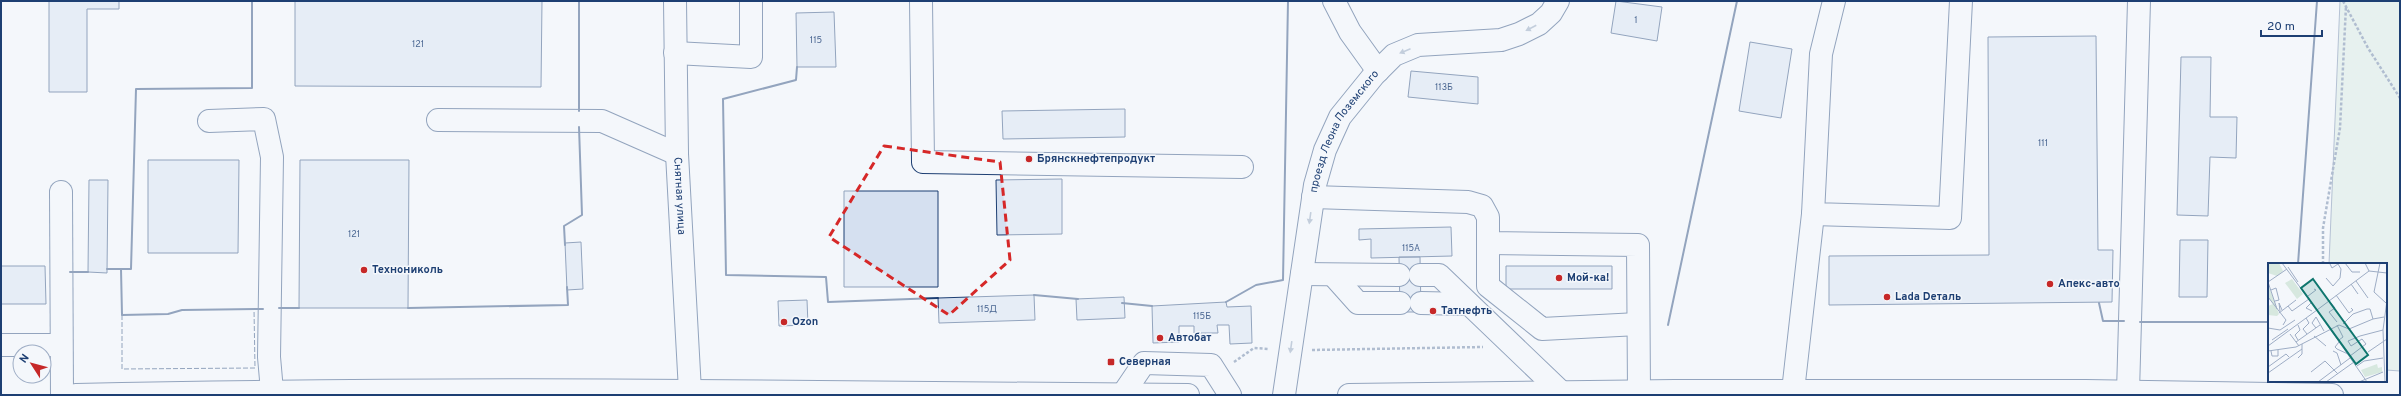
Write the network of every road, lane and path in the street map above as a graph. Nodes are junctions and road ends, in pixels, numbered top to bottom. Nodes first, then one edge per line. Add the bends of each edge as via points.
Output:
1 (675, 1) edge
2 (751, 1) edge
3 (921, 1) edge
4 (1334, 1) edge
5 (1558, 1) edge
6 (1834, 1) edge
7 (1961, 1) edge
8 (2139, 1) edge
9 (2343, 1) edge
10 (2346, 6) junction
11 (675, 53) junction
12 (1378, 71) junction
13 (2400, 98) edge
14 (438, 120) dead end
15 (209, 121) dead end
16 (677, 154) junction
17 (1242, 166) dead end
18 (61, 192) dead end
19 (1313, 196) junction
20 (1813, 214) junction
21 (1488, 243) junction
22 (2323, 263) edge
23 (1302, 274) junction
24 (1333, 275) junction
25 (1468, 304) junction
26 (1638, 324) junction
27 (1, 345) edge
28 (61, 345) junction
29 (1513, 347) junction
30 (1291, 350) junction
31 (1232, 364) dead end
32 (272, 391) junction
33 (1793, 391) junction
34 (346, 392) edge
35 (455, 392) edge
36 (1561, 392) junction
37 (1639, 392) junction
38 (2128, 392) junction
39 (631, 393) edge
40 (690, 393) edge
41 (1676, 393) edge
42 (2085, 393) edge
43 (2190, 393) edge
44 (1123, 394) edge
45 (1462, 394) edge
46 (62, 395) edge
47 (76, 395) edge
48 (1188, 395) edge
49 (1230, 395) edge
50 (1284, 395) edge
51 (1349, 395) edge
52 (2321, 395) edge
53 (2332, 395) edge

1 - 11 main road, Снятная улица
2 - 11 main road via 751,56
3 - 17 main road via 923,162
4 - 12 main road via 1350,32
5 -> 12 main road, проезд Леона Поземского via 1551,13 1539,24 1519,34 1501,40 1418,45 1394,55
6 - 20 main road via 1821,54
7 - 20 main road via 1950,218
8 - 38 main road
9 - 10 path
10 - 13 path via 2368,48
10 - 22 path via 2340,128 2323,228
11 - 16 main road, Снятная улица
12 - 19 main road, проезд Леона Поземского via 1340,117 1325,150
14 - 16 main road via 602,121
15 - 32 main road via 264,118 272,157 269,357
16 - 40 main road, Снятная улица
18 - 28 main road
19 - 21 main road via 1468,202 1482,206 1488,217
19 -> 23 main road, проезд Леона Поземского
20 - 33 main road
21 - 26 main road via 1488,286 1542,329
21 - 26 main road via 1638,245
23 - 24 main road
23 -> 30 main road, проезд Леона Поземского
24 - 25 main road via 1439,275
24 - 25 main road via 1358,303
25 - 29 main road
26 - 37 main road
27 - 28 main road
28 - 46 main road
29 - 30 path
29 - 36 main road
30 - 31 path via 1254,348
30 - 50 main road, проезд Леона Поземского
32 - 34 main road
32 - 47 main road
33 - 41 main road
33 - 42 main road
34 - 35 main road
35 - 39 main road
36 - 37 main road
36 - 45 main road
37 - 41 main road
38 - 42 main road
38 - 43 main road
39 - 40 main road
40 - 44 main road
43 - 52 main road
44 - 48 main road
44 - 49 main road via 1144,364 1211,365
45 - 51 main road
52 - 53 main road

